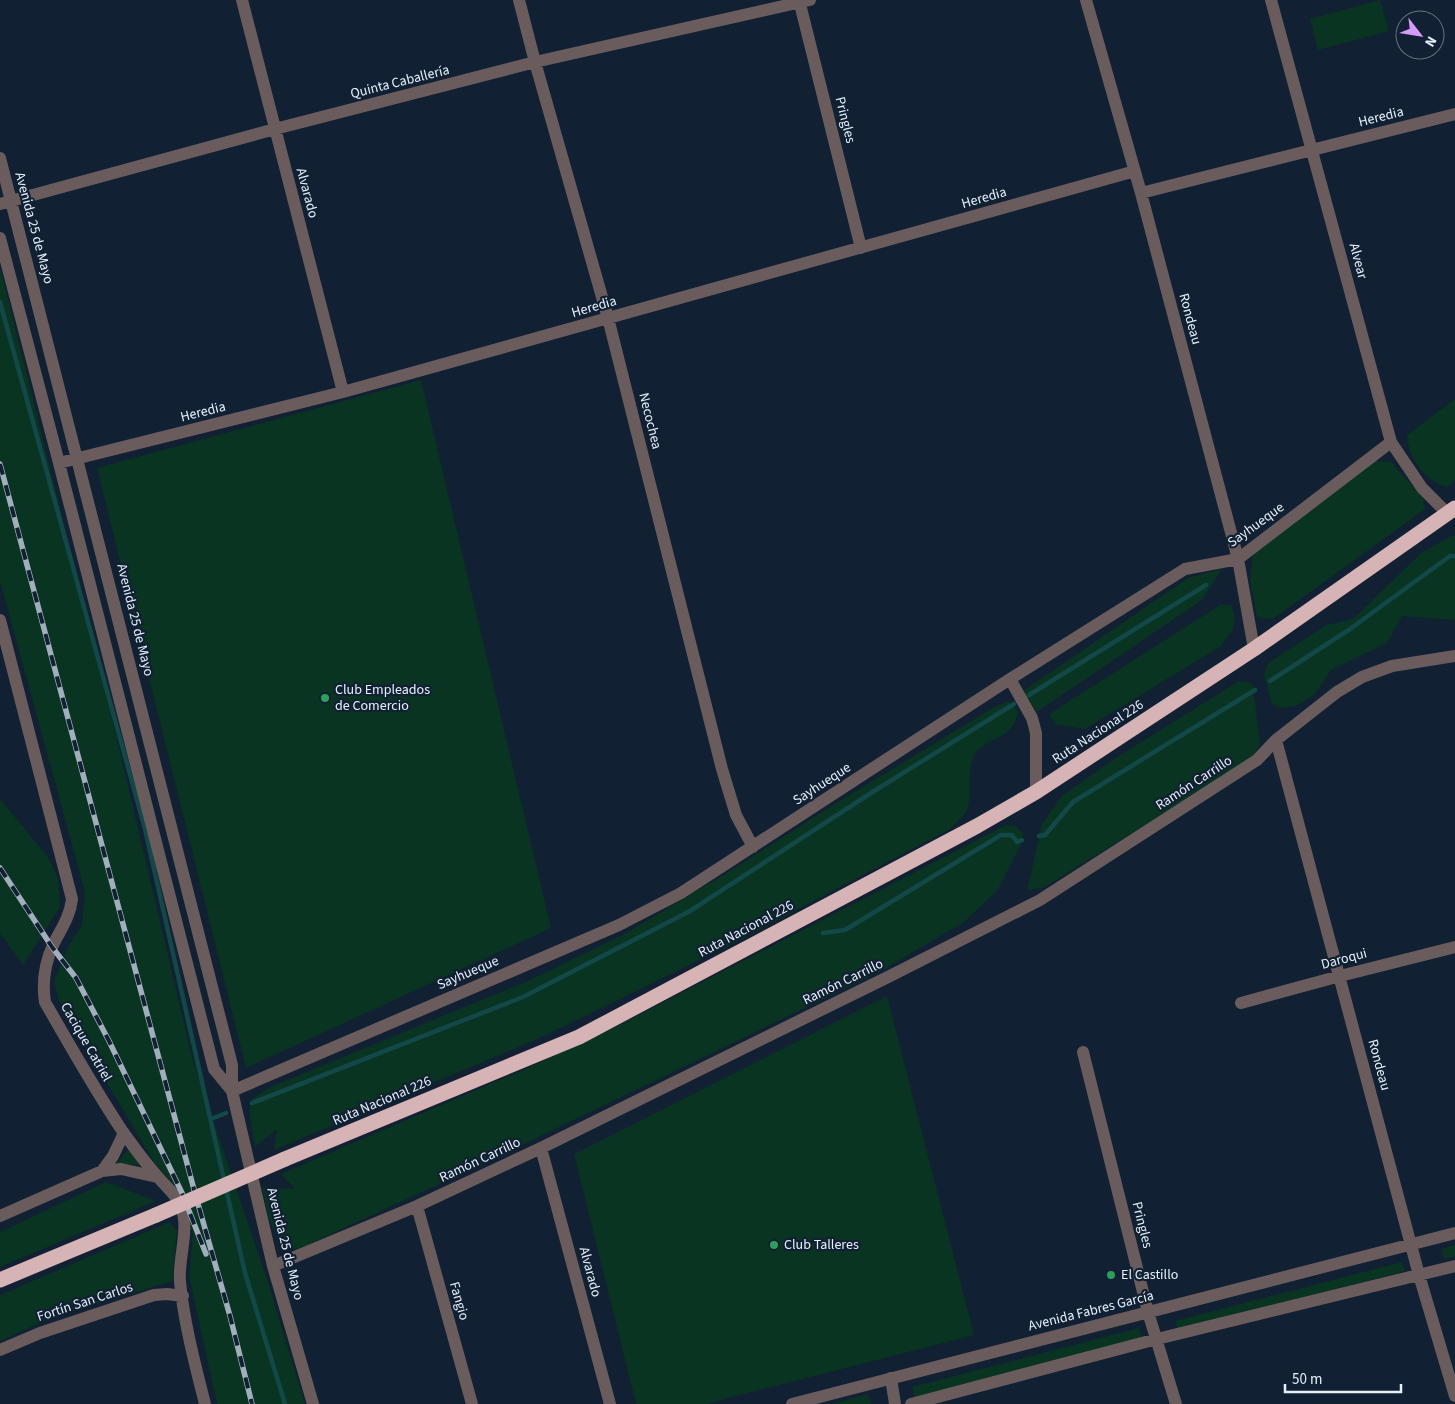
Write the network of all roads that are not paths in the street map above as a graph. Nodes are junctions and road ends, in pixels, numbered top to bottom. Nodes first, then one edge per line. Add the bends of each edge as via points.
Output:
1 (242, 0) edge
2 (519, 0) edge
3 (1086, 0) edge
4 (1271, 0) edge
5 (803, 1) edge
6 (534, 62) junction
7 (1455, 114) edge
8 (275, 129) junction
9 (1312, 150) junction
10 (0, 158) edge
11 (1134, 171) junction
12 (1141, 194) junction
13 (6, 202) edge
14 (0, 238) edge
15 (861, 248) junction
16 (608, 318) junction
17 (343, 392) junction
18 (1391, 442) junction
19 (78, 459) junction
20 (59, 463) junction
21 (1451, 511) edge
22 (1238, 559) junction
23 (0, 620) edge
24 (1254, 649) junction
25 (1455, 656) edge
26 (1010, 680) junction
27 (1276, 740) junction
28 (1036, 792) junction
29 (753, 848) junction
30 (1455, 947) edge
31 (1340, 976) junction
32 (1241, 1003) dead end
33 (1083, 1052) dead end
34 (232, 1091) junction
35 (124, 1133) junction
36 (541, 1148) junction
37 (102, 1171) junction
38 (157, 1177) junction
39 (417, 1206) junction
40 (0, 1216) edge
41 (1455, 1233) edge
42 (1411, 1244) junction
43 (273, 1266) junction
44 (1455, 1266) edge
45 (1419, 1275) junction
46 (0, 1280) edge
47 (183, 1296) junction
48 (1148, 1312) junction
49 (1158, 1339) junction
50 (0, 1350) edge
51 (890, 1378) junction
52 (1455, 1396) edge
53 (205, 1404) edge
54 (313, 1404) edge
55 (472, 1404) edge
56 (610, 1404) edge
57 (792, 1404) edge
58 (895, 1404) edge
59 (911, 1404) edge
60 (1176, 1404) edge

1 - 8 street, Alvarado
2 - 6 street, Necochea
3 - 11 street, Rondeau
4 - 9 street, Alvear
5 - 6 street, Quinta Caballería
5 - 15 street, Pringles
6 - 8 street, Quinta Caballería
6 - 16 street, Necochea
7 - 9 street, Heredia
8 - 13 street, Quinta Caballería
8 - 17 street, Alvarado
9 - 12 street, Heredia
9 - 18 street, Alvear
10 - 13 street, Avenida 25 de Mayo
11 - 12 street, Rondeau
11 - 15 street, Heredia
12 - 22 street, Rondeau
13 - 19 street, Avenida 25 de Mayo
14 - 20 street, Avenida 25 de Mayo
15 - 16 street, Heredia
16 - 17 street, Heredia
16 - 29 street, Necochea via 722,769 736,815
17 - 19 street, Heredia
18 - 21 street, Alvear via 1422,488
18 - 22 street, Sayhueque
19 - 20 street, Heredia
19 - 34 street, Avenida 25 de Mayo via 232,1065
20 - 34 street, Avenida 25 de Mayo via 214,1069
21 - 24 highway, Ruta Nacional 226
22 - 24 street, Rondeau
22 - 26 street, Sayhueque via 1185,569
23 - 35 street, Cacique Catriel via 72,899 70,912 52,947 44,974 45,1002
24 - 28 highway, Ruta Nacional 226
25 - 27 street, Ramón Carrillo via 1392,666 1362,677 1337,692
26 - 28 street via 1032,718 1036,733
26 - 29 street, Sayhueque
27 - 31 street, Rondeau
27 - 36 street, Ramón Carrillo via 1257,760 1040,900
28 - 46 highway, Ruta Nacional 226, bridge via 579,1037
29 - 34 street, Sayhueque via 681,893 619,925
30 - 31 street, Daroqui
31 - 32 street, Daroqui
31 - 42 street, Rondeau
33 - 48 street, Pringles
34 - 43 street, Avenida 25 de Mayo
35 - 37 street
35 - 38 street, Cacique Catriel
36 - 39 street, Ramón Carrillo
36 - 56 street, Alvarado
37 - 38 street via 121,1170
37 - 40 street
38 - 47 street, Cacique Catriel via 173,1192 181,1207
39 - 43 street, Ramón Carrillo
39 - 55 street, Fangio
41 - 42 street, Avenida Fabres García
42 - 45 street, Rondeau
42 - 48 street, Avenida Fabres García
43 - 54 street, Avenida 25 de Mayo
44 - 45 street
45 - 49 street
45 - 52 street, Rondeau
47 - 50 street, Fortín San Carlos via 154,1295 48,1330
47 - 53 street, Cacique Catriel
48 - 49 street, Pringles
48 - 51 street, Avenida Fabres García
49 - 59 street
49 - 60 street, Pringles
51 - 57 street, Avenida Fabres García
51 - 58 street

